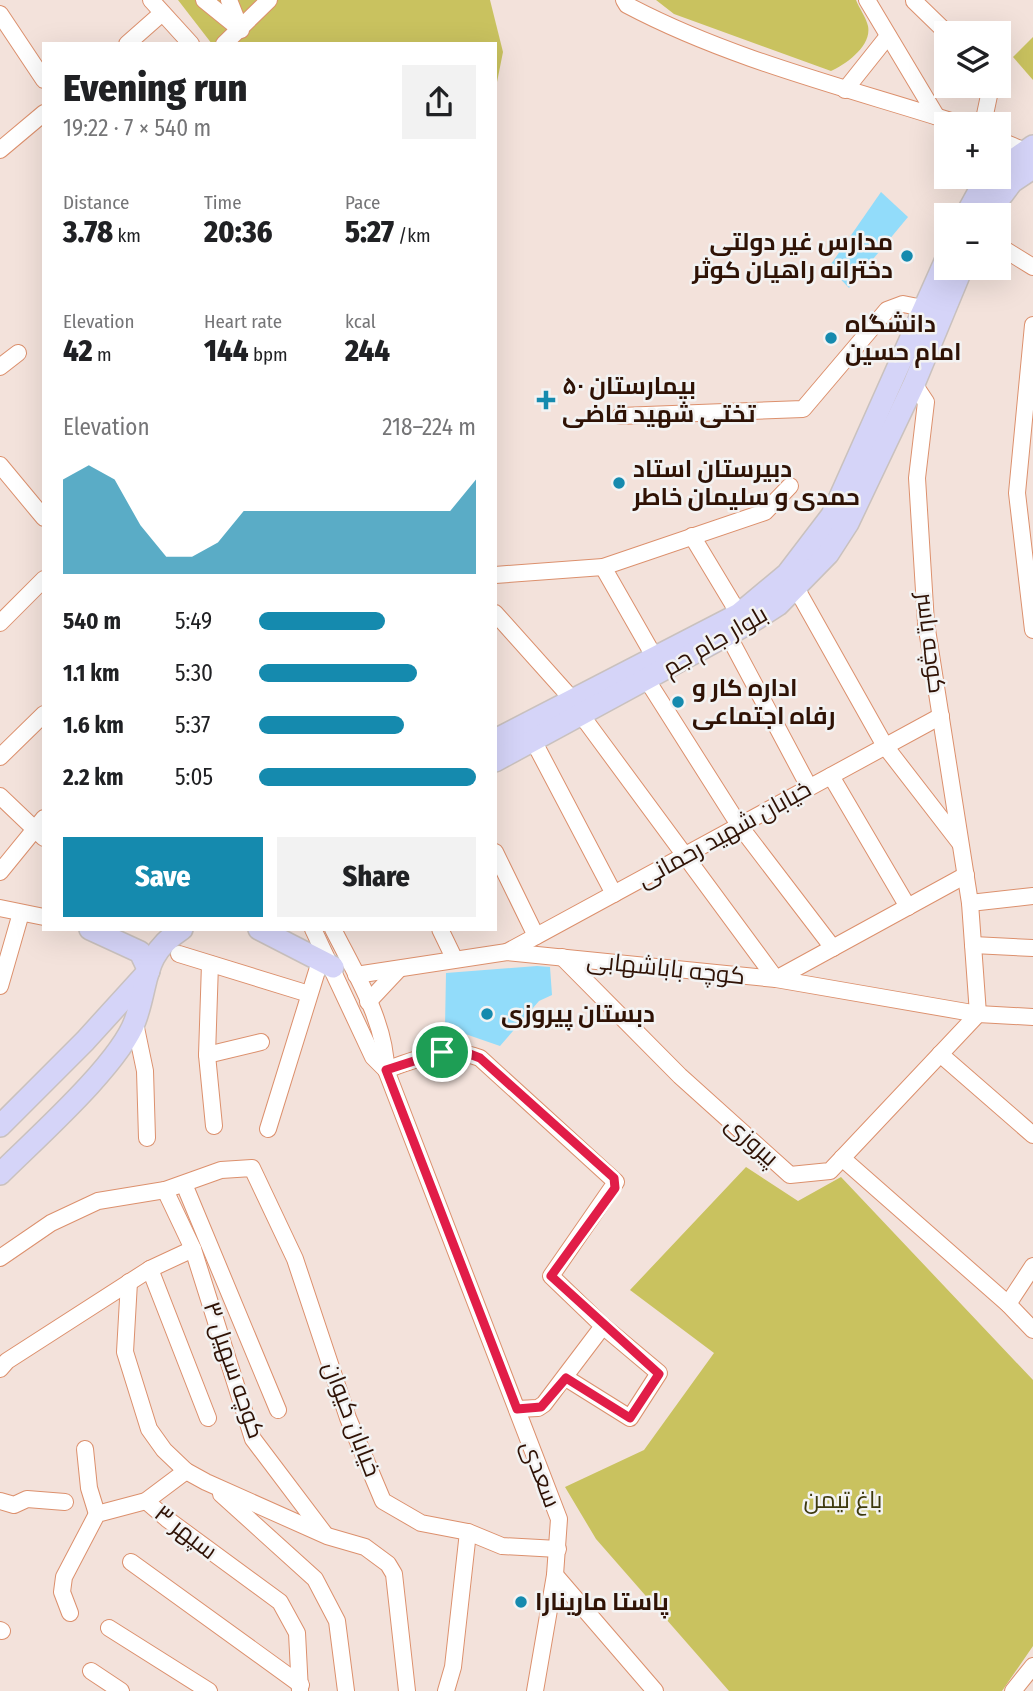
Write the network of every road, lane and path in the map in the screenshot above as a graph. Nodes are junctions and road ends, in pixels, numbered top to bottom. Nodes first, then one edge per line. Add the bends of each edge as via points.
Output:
1 (151, 0) edge
2 (204, 0) edge
3 (229, 0) edge
4 (268, 0) edge
5 (624, 0) edge
6 (867, 0) edge
7 (914, 1) edge
8 (0, 14) edge
9 (161, 15) junction
10 (935, 21) edge
11 (241, 30) junction
12 (888, 36) junction
13 (129, 42) edge
14 (189, 42) edge
15 (226, 42) edge
16 (42, 77) edge
17 (845, 90) junction
18 (934, 112) edge
19 (42, 115) edge
20 (934, 116) edge
21 (1011, 146) edge
22 (0, 150) edge
23 (1030, 155) edge
24 (1011, 164) edge
25 (996, 203) edge
26 (1011, 253) edge
27 (1033, 267) edge
28 (936, 280) edge
29 (957, 280) edge
30 (923, 308) junction
31 (1033, 324) edge
32 (18, 353) dead end
33 (0, 367) edge
34 (914, 384) junction
35 (620, 416) dead end
36 (0, 465) edge
37 (12, 478) junction
38 (790, 486) dead end
39 (0, 490) edge
40 (42, 516) edge
41 (692, 536) junction
42 (603, 567) junction
43 (497, 575) edge
44 (42, 581) edge
45 (795, 586) junction
46 (739, 614) junction
47 (497, 615) edge
48 (0, 623) edge
49 (1033, 630) edge
50 (728, 635) junction
51 (655, 657) junction
52 (647, 680) junction
53 (577, 708) junction
54 (42, 716) edge
55 (941, 716) junction
56 (497, 739) edge
57 (534, 742) junction
58 (885, 746) junction
59 (0, 757) edge
60 (497, 760) edge
61 (831, 776) junction
62 (809, 787) junction
63 (0, 796) edge
64 (739, 825) junction
65 (40, 828) edge
66 (961, 845) junction
67 (684, 855) junction
68 (497, 856) edge
69 (0, 872) edge
70 (966, 875) junction
71 (614, 894) junction
72 (1033, 896) edge
73 (971, 903) junction
74 (908, 907) junction
75 (0, 908) edge
76 (21, 913) junction
77 (42, 917) edge
78 (94, 931) edge
79 (179, 931) edge
80 (263, 931) edge
81 (314, 931) edge
82 (334, 931) edge
83 (441, 931) edge
84 (536, 936) junction
85 (973, 945) junction
86 (1033, 947) edge
87 (833, 948) junction
88 (507, 951) junction
89 (180, 954) dead end
90 (562, 957) junction
91 (454, 958) junction
92 (327, 962) junction
93 (210, 964) junction
94 (399, 969) junction
95 (149, 971) junction
96 (356, 975) junction
97 (776, 979) junction
98 (0, 986) edge
99 (309, 994) junction
100 (368, 1002) junction
101 (978, 1014) junction
102 (1033, 1017) edge
103 (135, 1023) junction
104 (261, 1042) dead end
105 (940, 1054) junction
106 (207, 1055) junction
107 (386, 1070) junction
108 (0, 1126) edge
109 (214, 1126) dead end
110 (268, 1129) dead end
111 (1030, 1129) edge
112 (147, 1138) dead end
113 (842, 1158) junction
114 (0, 1174) edge
115 (184, 1184) junction
116 (165, 1190) junction
117 (193, 1249) junction
118 (0, 1258) edge
119 (1033, 1266) edge
120 (150, 1269) junction
121 (129, 1283) junction
122 (1009, 1304) junction
123 (603, 1326) junction
124 (1033, 1330) edge
125 (0, 1369) edge
126 (566, 1378) junction
127 (517, 1409) junction
128 (278, 1410) dead end
129 (208, 1418) dead end
130 (85, 1449) dead end
131 (186, 1471) junction
132 (206, 1482) junction
133 (0, 1501) edge
134 (146, 1501) junction
135 (65, 1502) dead end
136 (97, 1514) junction
137 (468, 1532) junction
138 (327, 1536) junction
139 (558, 1549) junction
140 (131, 1562) dead end
141 (555, 1575) junction
142 (70, 1614) dead end
143 (109, 1629) dead end
144 (1033, 1665) edge
145 (91, 1671) dead end
146 (300, 1688) edge
147 (121, 1691) edge
148 (209, 1691) edge
149 (346, 1691) edge
150 (407, 1691) edge
151 (446, 1691) edge
152 (535, 1691) edge
153 (655, 1691) edge
154 (1013, 1691) edge

1 - 9 street
2 - 11 street
3 - 11 street
4 - 11 street
5 - 17 street via 677,31
6 - 12 street
7 - 10 street
8 - 16 street
9 - 13 street
9 - 14 street
11 - 15 street
12 - 17 street
12 - 18 street
17 - 20 street
19 - 22 street
21 - 23 street
23 - 24 main road
23 - 25 main road
26 - 27 street
28 - 30 main road, بلوار جام جم
29 - 34 main road, بلوار جام جم
30 - 35 street via 903,304 887,310 803,409
30 - 46 main road, بلوار جام جم via 832,515 787,574
31 - 49 street via 1017,493
32 - 33 street
34 - 45 main road, بلوار جام جم via 848,523 828,554
34 - 55 street, کوچه یاسر via 926,402 917,478 926,624
36 - 37 street
37 - 39 street
37 - 40 street
38 - 41 street via 765,512
41 - 42 street
41 - 46 street
42 - 43 street
42 - 51 street
44 - 48 street
45 - 50 main road, بلوار جام جم via 778,605
45 - 58 street
46 - 51 main road, بلوار جام جم
47 - 53 street
50 - 52 main road, بلوار جام جم
50 - 62 street
51 - 53 main road, بلوار جام جم
52 - 53 main road, بلوار جام جم
52 - 64 street
53 - 56 main road, بلوار جام جم
53 - 57 main road, بلوار جام جم
53 - 67 street
54 - 59 street
55 - 58 street, خیابان شهید رحمانی
55 - 66 street, کوچه یاسر
57 - 60 main road, بلوار جام جم
57 - 71 street
58 - 61 street, خیابان شهید رحمانی
58 - 66 street
61 - 62 street, خیابان شهید رحمانی
61 - 74 street
62 - 64 street, خیابان شهید رحمانی
63 - 65 street
64 - 67 street, خیابان شهید رحمانی
64 - 87 street
65 - 69 street
66 - 70 street, کوچه یاسر
67 - 71 street, خیابان شهید رحمانی
67 - 97 street
68 - 84 street
70 - 73 street, کوچه یاسر
70 - 74 street
71 - 84 street, خیابان شهید رحمانی
72 - 73 street
73 - 85 street, کوچه یاسر
74 - 87 street
75 - 76 street
76 - 77 street
76 - 98 street
78 - 95 main road via 140,952
79 - 95 main road via 155,952
80 - 92 main road
81 - 92 street, سعدی
82 - 96 street, سعدی
83 - 91 street
84 - 88 street, خیابان شهید رحمانی
85 - 86 street
85 - 101 street, کوچه یاسر
87 - 97 street
88 - 90 street, کوچه باباشهابی
88 - 91 street, کوچه باباشهابی
89 - 93 street
90 - 97 street, کوچه باباشهابی
90 - 113 street, پیروزی via 680,1076 790,1175 830,1171
91 - 94 street, کوچه باباشهابی
92 - 99 street
92 - 107 street, سعدی via 373,1057
93 - 99 street
93 - 106 street
94 - 96 street, کوچه باباشهابی
94 - 100 street
95 - 103 main road
95 - 108 main road
96 - 100 street, سعدی
97 - 101 street, کوچه باباشهابی
99 - 110 street
100 - 107 street, سعدی via 386,1051
101 - 102 street, کوچه باباشهابی
101 - 105 street, پیروزی
103 - 112 street via 145,1071
103 - 114 main road via 77,1098
104 - 106 street
105 - 111 street
105 - 113 street, پیروزی
106 - 109 street
107 - 123 street via 442,1052 462,1051 480,1058 614,1178 615,1188 551,1276
107 - 127 street, سعدی
113 - 122 street
115 - 116 street
115 - 128 street, کوچه سهیل ۳
115 - 137 street, خیابان کیوان via 221,1170 252,1168 295,1259 348,1418 383,1501 421,1522
116 - 117 street, کوچه سهیل ۳
116 - 118 street via 98,1201 51,1223
117 - 120 street
117 - 138 street, کوچه سهیل ۳ via 253,1439
119 - 122 street
120 - 121 street
120 - 129 street
121 - 125 street
121 - 131 street via 125,1352 149,1429
122 - 124 street
123 - 126 street
123 - 126 street via 659,1374 630,1418
126 - 127 street via 541,1407
127 - 139 street, سعدی via 559,1518
130 - 136 street
131 - 132 street
131 - 134 street
132 - 138 street
132 - 149 street via 315,1579 337,1621
133 - 135 street via 14,1505 27,1499
134 - 136 street, سپهر ۳
134 - 146 street, سپهر ۳ via 280,1602 297,1633
136 - 142 street via 64,1577 62,1592
137 - 139 street, خیابان کیوان via 502,1546
137 - 151 street via 453,1667
138 - 150 street via 365,1547 394,1574
139 - 141 street, سعدی
140 - 146 street
141 - 152 street, سعدی
141 - 153 street
143 - 148 street
144 - 154 street
145 - 147 street

